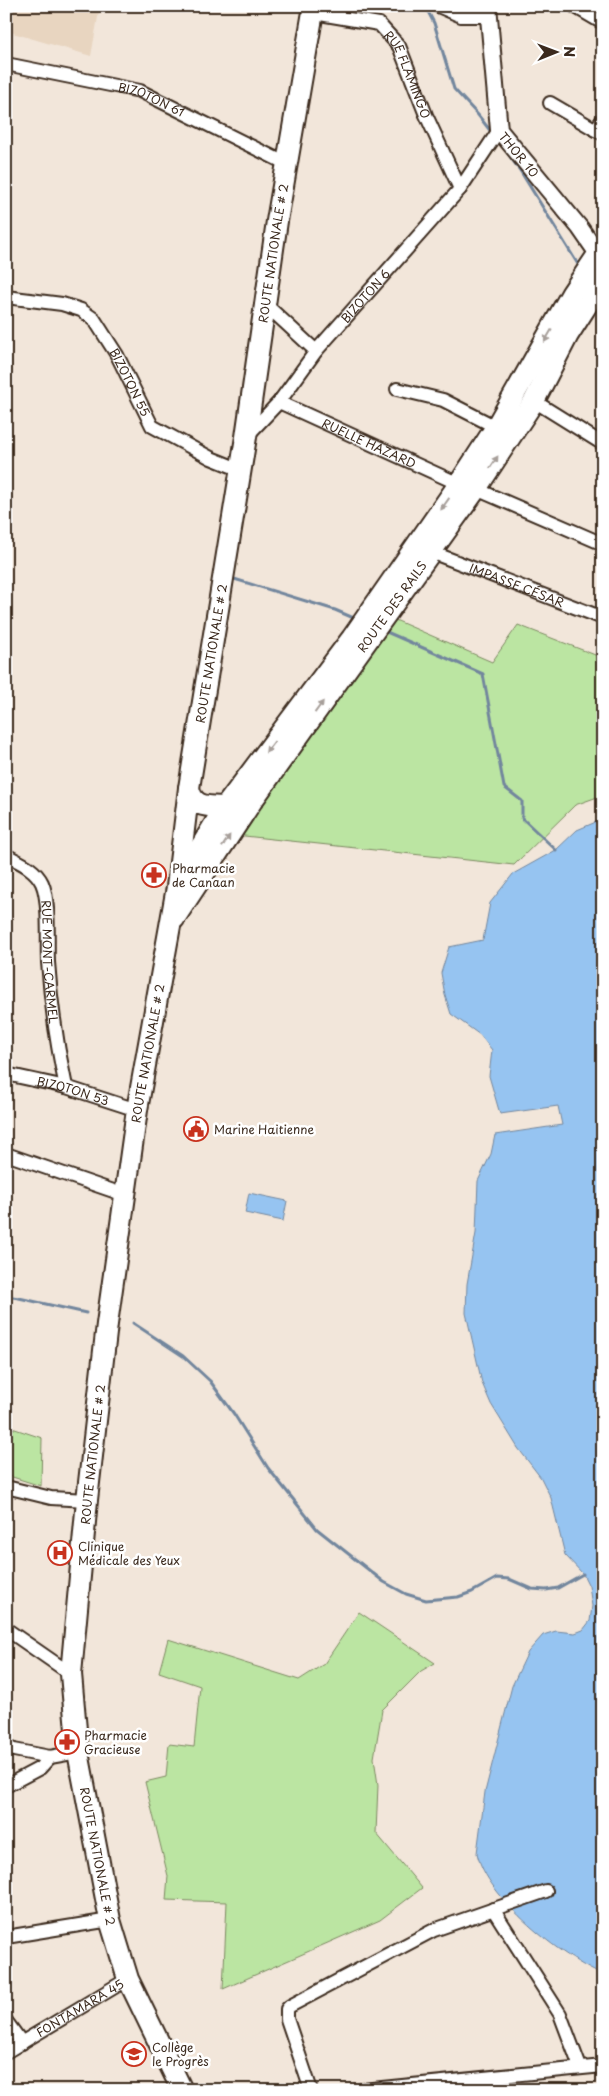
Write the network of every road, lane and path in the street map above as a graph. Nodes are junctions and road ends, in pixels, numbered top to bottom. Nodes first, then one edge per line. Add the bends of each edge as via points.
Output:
1 (438, 6) edge
2 (574, 6) edge
3 (314, 10) edge
4 (488, 11) edge
5 (603, 23) edge
6 (6, 64) edge
7 (550, 103) dead end
8 (603, 119) edge
9 (499, 130) junction
10 (599, 132) edge
11 (287, 164) junction
12 (460, 189) junction
13 (598, 254) edge
14 (603, 280) edge
15 (6, 297) edge
16 (580, 298) junction
17 (265, 304) junction
18 (316, 351) junction
19 (397, 389) dead end
20 (534, 400) junction
21 (278, 402) junction
22 (496, 427) junction
23 (246, 437) junction
24 (603, 444) edge
25 (241, 470) junction
26 (468, 486) junction
27 (603, 544) edge
28 (431, 552) junction
29 (378, 613) junction
30 (603, 618) edge
31 (358, 641) junction
32 (189, 788) junction
33 (225, 807) junction
34 (6, 855) edge
35 (177, 887) junction
36 (170, 925) junction
37 (6, 1074) edge
38 (66, 1088) junction
39 (137, 1110) junction
40 (6, 1154) edge
41 (126, 1195) junction
42 (6, 1487) edge
43 (87, 1500) junction
44 (6, 1629) edge
45 (71, 1674) junction
46 (6, 1746) edge
47 (78, 1752) junction
48 (50, 1757) junction
49 (6, 1786) edge
50 (546, 1891) dead end
51 (493, 1909) junction
52 (110, 1920) junction
53 (6, 1937) edge
54 (128, 1979) junction
55 (6, 2021) edge
56 (22, 2043) junction
57 (6, 2052) edge
58 (603, 2066) edge
59 (580, 2068) junction
60 (438, 2086) edge
61 (182, 2090) edge
62 (311, 2090) edge
63 (362, 2090) edge

1 - 4 street via 461,16
2 - 5 street
3 - 11 main road, ROUTE NATIONALE # 2
3 - 12 street, RUE FLAMINGO via 378,24 399,46 426,116
4 - 9 street, THOR 10
6 - 11 street, BIZOTON 61 via 140,91
7 - 10 street
8 - 10 street
9 - 12 street, BIZOTON 6
9 - 13 street, THOR 10
11 - 17 main road, ROUTE NATIONALE # 2
12 - 18 street, BIZOTON 6
13 - 16 main road, ROUTE DES RAILS
14 - 16 main road, ROUTE DES RAILS
15 - 25 street, BIZOTON 55 via 62,304 81,310 94,319 117,355 152,426 211,458
16 - 20 main road, ROUTE DES RAILS via 568,334
16 -> 22 main road, ROUTE DES RAILS
17 - 18 street
17 - 23 main road, ROUTE NATIONALE # 2
18 - 21 street, BIZOTON 6
19 - 22 street via 443,400
20 - 24 street
26 -> 20 main road, ROUTE DES RAILS
21 - 23 street, BIZOTON 6
21 - 26 street, RUELLE HAZARD
22 - 26 main road, ROUTE DES RAILS
23 - 25 main road, ROUTE NATIONALE # 2
25 - 32 main road, ROUTE NATIONALE # 2
26 - 27 street, RUELLE HAZARD
26 - 28 main road, ROUTE DES RAILS
26 -> 29 main road, ROUTE DES RAILS
28 - 29 main road, ROUTE DES RAILS
28 - 30 street, IMPASSE CÉSAR
29 - 31 main road, ROUTE DES RAILS
31 -> 33 main road, ROUTE DES RAILS
36 -> 31 main road, ROUTE DES RAILS
32 - 33 main road via 191,798 196,802
32 - 35 main road, ROUTE NATIONALE # 2
33 - 35 main road, ROUTE DES RAILS
34 - 38 street, RUE MONT-CARMEL via 32,870 42,882 46,896 55,1037
35 - 36 main road, ROUTE NATIONALE # 2
36 - 39 main road, ROUTE NATIONALE # 2
37 - 38 street, BIZOTON 53
38 - 39 street, BIZOTON 53
39 - 41 main road, ROUTE NATIONALE # 2
40 - 41 street
41 - 43 main road, ROUTE NATIONALE # 2
42 - 43 street via 52,1498
43 - 45 main road, ROUTE NATIONALE # 2
44 - 45 street
45 - 47 main road, ROUTE NATIONALE # 2
46 - 48 street
47 - 48 street
47 - 52 main road, ROUTE NATIONALE # 2
48 - 49 street via 40,1768
50 - 51 street
51 - 59 street via 560,2014
51 - 62 street via 434,1930 290,2006 287,2019
52 - 53 street
52 - 54 main road, ROUTE NATIONALE # 2
54 - 56 street, FONTAMARA 45
54 - 61 main road, ROUTE NATIONALE # 2
55 - 56 street
56 - 57 street, FONTAMARA 45
58 - 59 street
59 - 60 street
60 - 63 street

